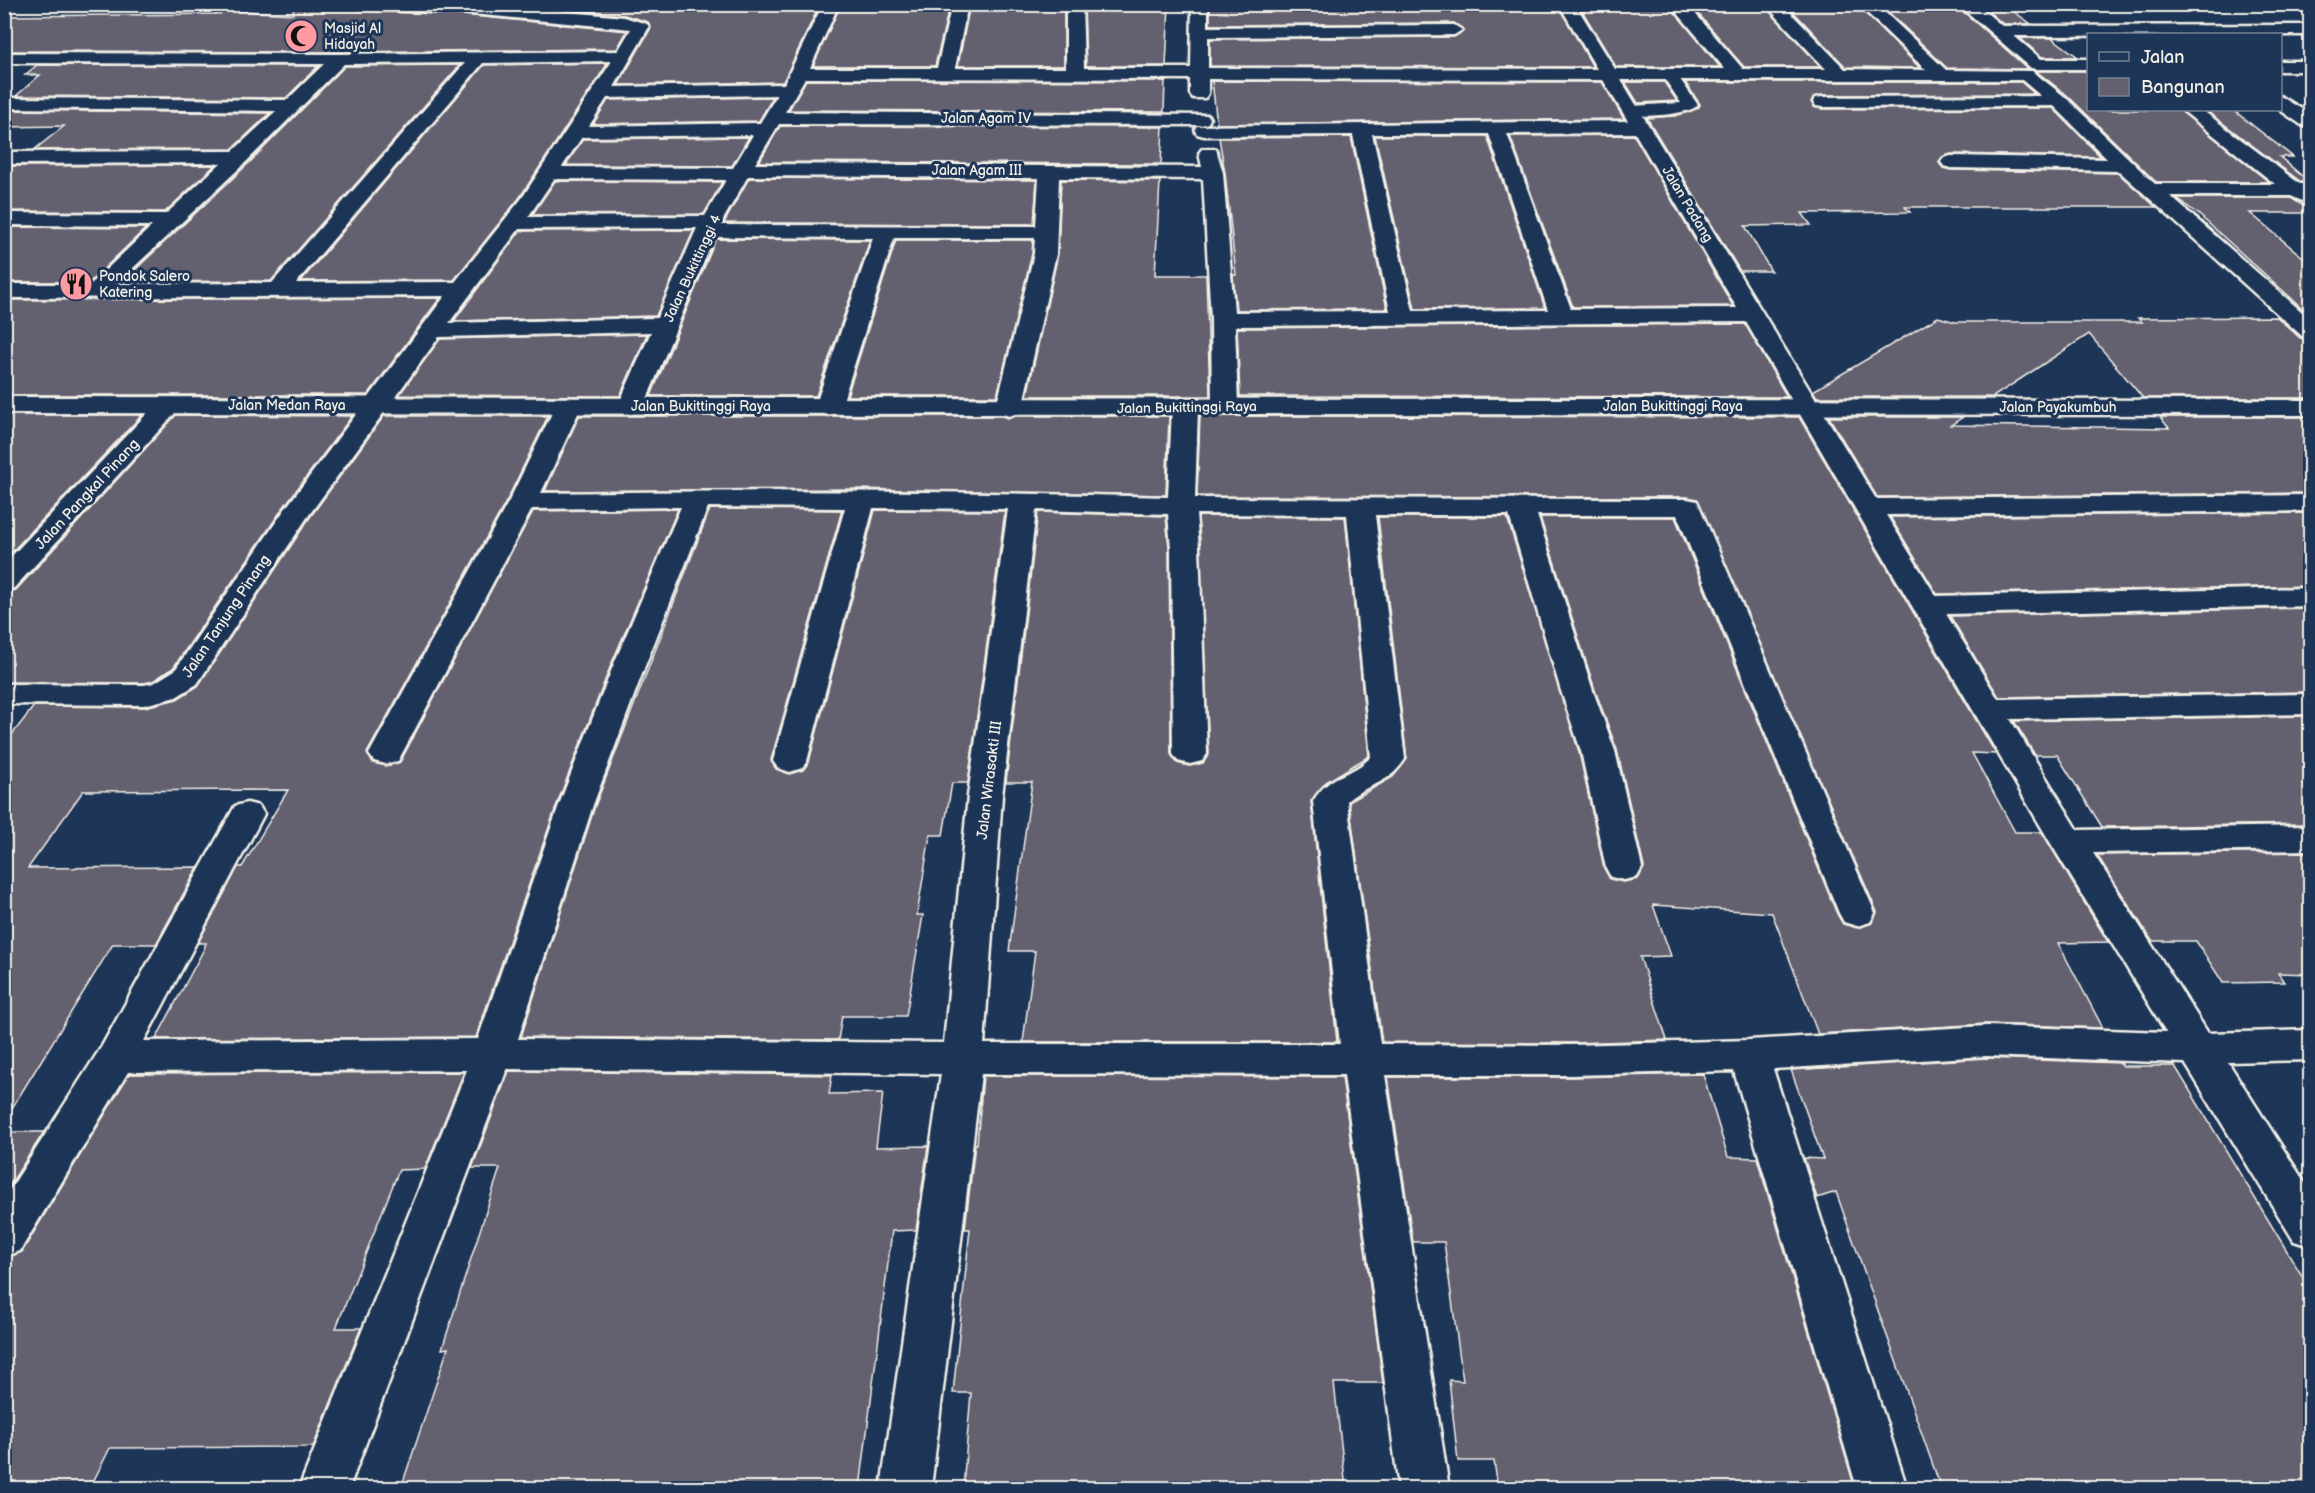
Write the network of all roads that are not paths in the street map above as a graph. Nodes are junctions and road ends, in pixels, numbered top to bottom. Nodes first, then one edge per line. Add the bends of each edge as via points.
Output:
1 (361, 4) edge
2 (548, 4) edge
3 (831, 4) edge
4 (960, 4) edge
5 (1074, 4) edge
6 (1200, 4) edge
7 (1567, 4) edge
8 (1678, 4) edge
9 (1773, 4) edge
10 (1866, 4) edge
11 (1966, 4) edge
12 (466, 7) edge
13 (2260, 11) dead end
14 (1447, 13) dead end
15 (532, 14) junction
16 (1454, 30) junction
17 (2290, 30) junction
18 (2310, 30) edge
19 (2000, 31) junction
20 (1201, 32) junction
21 (624, 56) junction
22 (4, 58) edge
23 (478, 58) junction
24 (339, 59) junction
25 (2087, 64) edge
26 (2282, 66) edge
27 (2310, 66) edge
28 (2032, 69) junction
29 (945, 72) junction
30 (1075, 72) junction
31 (1201, 74) junction
32 (1475, 75) junction
33 (1611, 75) junction
34 (1670, 75) junction
35 (1739, 75) junction
36 (1840, 75) junction
37 (1942, 75) junction
38 (794, 81) junction
39 (602, 93) junction
40 (2059, 101) junction
41 (2282, 101) edge
42 (1822, 102) dead end
43 (4, 103) edge
44 (293, 106) junction
45 (2192, 111) edge
46 (1637, 119) junction
47 (2310, 122) edge
48 (769, 124) junction
49 (1203, 124) junction
50 (1496, 128) junction
51 (1361, 129) junction
52 (573, 132) junction
53 (4, 158) edge
54 (240, 158) junction
55 (1951, 162) dead end
56 (2123, 165) junction
57 (1049, 171) junction
58 (740, 172) junction
59 (547, 173) junction
60 (1213, 173) junction
61 (2150, 190) junction
62 (2305, 194) edge
63 (4, 219) edge
64 (170, 220) junction
65 (513, 223) junction
66 (708, 227) junction
67 (886, 231) junction
68 (1044, 232) junction
69 (279, 289) junction
70 (461, 289) junction
71 (4, 291) edge
72 (96, 291) junction
73 (1754, 315) junction
74 (1562, 316) junction
75 (1403, 318) junction
76 (1223, 319) junction
77 (665, 326) junction
78 (433, 330) junction
79 (2310, 331) edge
80 (4, 405) edge
81 (378, 405) junction
82 (569, 405) junction
83 (168, 406) junction
84 (631, 406) junction
85 (1225, 406) junction
86 (1806, 406) junction
87 (828, 407) junction
88 (1009, 408) junction
89 (1185, 408) junction
90 (2310, 408) edge
91 (698, 499) junction
92 (523, 501) junction
93 (861, 501) junction
94 (1023, 501) junction
95 (2310, 503) edge
96 (1181, 506) junction
97 (1360, 506) junction
98 (1868, 507) junction
99 (1521, 508) junction
100 (18, 553) edge
101 (4, 582) edge
102 (2310, 597) edge
103 (1927, 605) junction
104 (4, 694) edge
105 (2310, 704) edge
106 (1989, 709) junction
107 (386, 754) dead end
108 (1190, 754) dead end
109 (790, 761) dead end
110 (247, 814) dead end
111 (2310, 838) edge
112 (2068, 842) junction
113 (1624, 868) dead end
114 (1857, 913) dead end
115 (2310, 1045) edge
116 (2200, 1048) junction
117 (493, 1054) junction
118 (1749, 1055) junction
119 (116, 1057) junction
120 (1362, 1058) junction
121 (963, 1059) junction
122 (2310, 1228) edge
123 (4, 1238) edge
124 (324, 1488) edge
125 (906, 1488) edge
126 (1424, 1488) edge
127 (1882, 1488) edge

1 - 12 street
2 - 15 street
3 - 38 street, Jalan Bukittinggi 4
4 - 29 street
5 - 30 street
6 - 20 street
7 - 33 street, Jalan Padang
8 - 35 street
9 - 36 street
10 - 37 street
11 - 19 street
12 - 15 street
13 - 17 street
14 - 16 street
15 - 21 street, Jalan Tanjung Pinang via 640,26
16 - 20 street
16 - 32 street
17 - 18 street
17 - 19 street
19 - 28 street
20 - 31 street
21 - 23 street
21 - 39 street, Jalan Tanjung Pinang
22 - 24 street
23 - 24 street
23 - 69 street
24 - 44 street
25 - 28 street
26 - 27 street
28 - 37 street
28 - 40 street
29 - 30 street
29 - 38 street
30 - 31 street
31 - 32 street
31 - 49 street via 1198,102
32 - 33 street
33 - 34 street
33 - 46 street, Jalan Padang
34 - 35 street
34 - 46 lane via 1689,106
35 - 36 street
36 - 37 street
38 - 39 street
38 - 48 street, Jalan Bukittinggi 4
39 - 52 street, Jalan Tanjung Pinang
40 - 42 street
40 - 56 street
41 - 47 street
43 - 44 street
44 - 54 street
45 - 62 street
46 - 50 street, Jalan Agam IV
46 - 73 street, Jalan Padang
48 - 49 street, Jalan Agam IV
48 - 52 street, Jalan Agam IV
48 - 58 street, Jalan Bukittinggi 4
49 - 51 street, Jalan Agam IV
49 - 60 street
50 - 51 street, Jalan Agam IV
50 - 74 street
51 - 75 street
52 - 59 street, Jalan Tanjung Pinang
53 - 54 street
54 - 64 street
55 - 56 street
56 - 61 street
57 - 58 street, Jalan Agam III
57 - 60 street, Jalan Agam III
57 - 68 street
58 - 59 street, Jalan Agam III
58 - 66 street, Jalan Bukittinggi 4
59 - 65 street, Jalan Tanjung Pinang
60 - 76 street
61 - 62 street
61 - 79 street
63 - 64 street
64 - 72 street
65 - 66 street
65 - 70 street, Jalan Tanjung Pinang
66 - 67 street
66 - 77 street, Jalan Bukittinggi 4
67 - 68 street
67 - 87 street
68 - 88 street via 1045,254
69 - 70 street
69 - 72 street
70 - 78 street, Jalan Tanjung Pinang
71 - 72 street
73 - 74 street
73 - 86 street, Jalan Padang
74 - 75 street
75 - 76 street
76 - 85 street
77 - 78 street
77 - 84 street, Jalan Bukittinggi 4
78 - 81 street, Jalan Tanjung Pinang
80 - 83 street, Jalan Medan Raya
81 - 82 street, Jalan Medan Raya
81 - 83 street, Jalan Medan Raya
81 - 104 street, Jalan Tanjung Pinang via 295,515 179,683 144,695
82 - 84 street, Jalan Bukittinggi Raya
82 - 92 street
83 - 100 street, Jalan Pangkal Pinang
84 - 87 street, Jalan Bukittinggi Raya
85 - 86 street, Jalan Bukittinggi Raya
85 - 89 street, Jalan Bukittinggi Raya
86 - 90 street, Jalan Payakumbuh
86 - 98 street, Jalan Padang
87 - 88 street, Jalan Bukittinggi Raya
88 - 89 street, Jalan Bukittinggi Raya
89 - 96 street
91 - 92 street
91 - 93 street
91 - 117 street via 576,805
92 - 107 street
93 - 94 street
93 - 109 street
94 - 96 street
94 - 121 street, Jalan Wirasakti III via 986,796
95 - 98 street
96 - 97 street
96 - 108 street
97 - 99 street
97 - 120 street via 1388,759 1381,770 1339,789 1330,801
98 - 103 street, Jalan Padang
99 - 113 street via 1598,751
99 - 114 street via 1687,507
100 - 101 street, Jalan Pangkal Pinang
102 - 103 street
103 - 106 street, Jalan Padang
105 - 106 street
106 - 112 street, Jalan Padang
110 - 119 street
111 - 112 street
112 - 116 street, Jalan Padang
115 - 116 street
116 - 118 street via 1986,1041
116 - 122 street, Jalan Padang
117 - 119 street
117 - 121 street
117 - 124 street
118 - 120 street via 1571,1060
118 - 127 street
119 - 123 street
120 - 121 street
120 - 126 street
121 - 125 street, Jalan Wirasakti III

